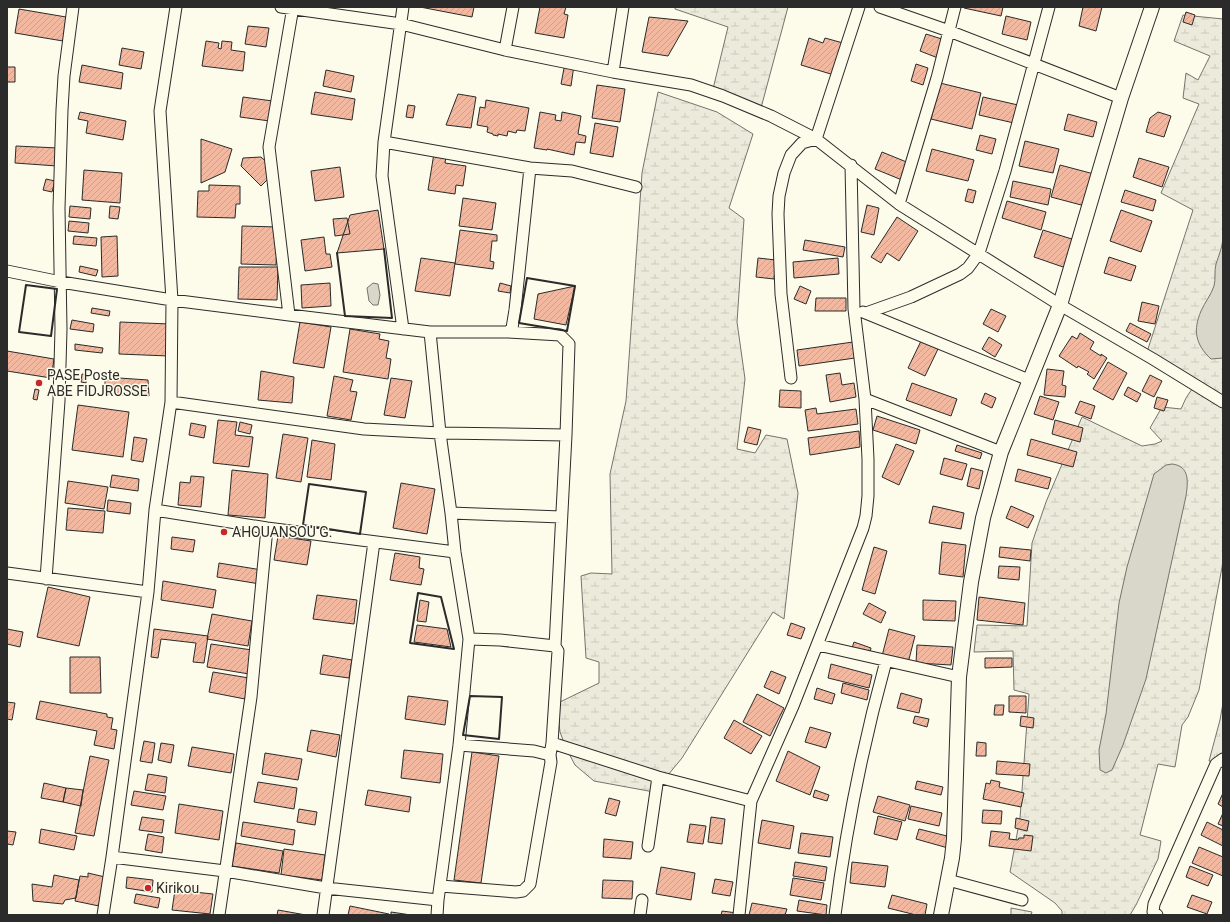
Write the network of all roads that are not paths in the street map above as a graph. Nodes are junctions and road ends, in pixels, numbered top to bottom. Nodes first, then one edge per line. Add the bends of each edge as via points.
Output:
1 (73, 7) edge
2 (176, 7) edge
3 (281, 7) edge
4 (403, 7) edge
5 (513, 7) edge
6 (622, 7) edge
7 (859, 7) edge
8 (880, 7) edge
9 (955, 7) edge
10 (1049, 7) edge
11 (1152, 7) edge
12 (293, 8) edge
13 (401, 24) junction
14 (949, 31) junction
15 (505, 50) junction
16 (1033, 65) junction
17 (613, 72) junction
18 (1121, 98) junction
19 (816, 139) junction
20 (384, 142) junction
21 (851, 165) junction
22 (530, 168) junction
23 (636, 187) dead end
24 (899, 204) junction
25 (979, 253) junction
26 (7, 271) edge
27 (61, 282) junction
28 (172, 300) junction
29 (1060, 304) junction
30 (854, 309) junction
31 (866, 313) junction
32 (289, 316) junction
33 (403, 329) junction
34 (430, 332) junction
35 (508, 332) junction
36 (791, 378) dead end
37 (1029, 380) junction
38 (865, 399) junction
39 (171, 402) junction
40 (1223, 402) edge
41 (440, 433) junction
42 (566, 434) junction
43 (1001, 452) junction
44 (155, 510) junction
45 (451, 513) junction
46 (561, 517) junction
47 (267, 528) junction
48 (374, 542) junction
49 (455, 552) junction
50 (7, 573) edge
51 (46, 579) junction
52 (148, 592) junction
53 (469, 639) junction
54 (818, 645) junction
55 (554, 646) junction
56 (886, 661) junction
57 (960, 677) junction
58 (552, 744) junction
59 (460, 745) junction
60 (550, 755) junction
61 (1223, 759) edge
62 (658, 777) junction
63 (751, 801) junction
64 (648, 846) dead end
65 (112, 857) junction
66 (225, 871) junction
67 (948, 880) junction
68 (441, 886) junction
69 (326, 888) junction
70 (438, 900) junction
71 (642, 900) dead end
72 (1022, 900) dead end
73 (103, 915) edge
74 (219, 915) edge
75 (323, 915) edge
76 (437, 915) edge
77 (640, 915) edge
78 (739, 915) edge
79 (835, 915) edge
80 (941, 915) edge
81 (1157, 915) edge

1 - 27 street via 64,76 60,142
2 - 28 street via 160,111
3 - 12 street
4 - 13 street
5 - 15 street
6 - 17 street
7 - 19 street
8 - 14 street
9 - 14 street
10 - 16 street
11 - 18 street
12 - 13 street
12 - 32 street via 269,147
13 - 15 street
13 - 20 street
14 - 16 street
14 - 24 street
15 - 17 street
16 - 18 street
16 - 25 street via 1005,171
17 - 19 street via 691,85 771,116
18 - 29 street
19 - 21 street
19 - 36 street via 802,143 791,155 779,196 781,294
20 - 22 street
20 - 33 street via 382,176
21 - 24 street
21 - 30 street
22 - 23 street via 572,172
22 - 35 street via 512,328
24 - 25 street
25 - 29 street
25 - 31 street via 960,274 911,297
26 - 27 street
27 - 28 street
27 - 51 street via 59,401
28 - 32 street
28 - 39 street
29 - 37 street
29 - 40 street
30 - 31 street
30 - 38 street
31 - 37 street
32 - 33 street
33 - 34 street
34 - 35 street
34 - 41 street
35 - 42 street via 560,336 569,344
37 - 43 street
38 - 43 street
38 - 54 street via 868,496 866,516
39 - 41 street via 364,429
39 - 44 street
41 - 42 street
41 - 45 street
42 - 46 street
43 - 57 street via 983,518 971,582
44 - 47 street
44 - 52 street
45 - 46 street
45 - 49 street
46 - 55 street
47 - 48 street
47 - 66 street via 251,697
48 - 49 street
48 - 69 street
49 - 53 street
50 - 51 street
51 - 52 street
52 - 65 street
53 - 55 street
53 - 59 street
54 - 56 street
54 - 63 street
55 - 58 street via 558,652
56 - 57 street
56 - 79 street via 861,764 842,862
57 - 67 street via 954,839
58 - 60 street
58 - 62 street
59 - 60 street
59 - 68 street
60 - 68 street via 551,762 530,884 523,891 516,892
61 - 81 street via 1216,764 1154,904 1153,912
62 - 63 street
62 - 64 street
63 - 78 street
65 - 66 street
65 - 73 street
66 - 69 street
66 - 74 street
67 - 72 street
67 - 80 street
68 - 70 street
69 - 70 street
69 - 75 street
70 - 76 street
71 - 77 street

